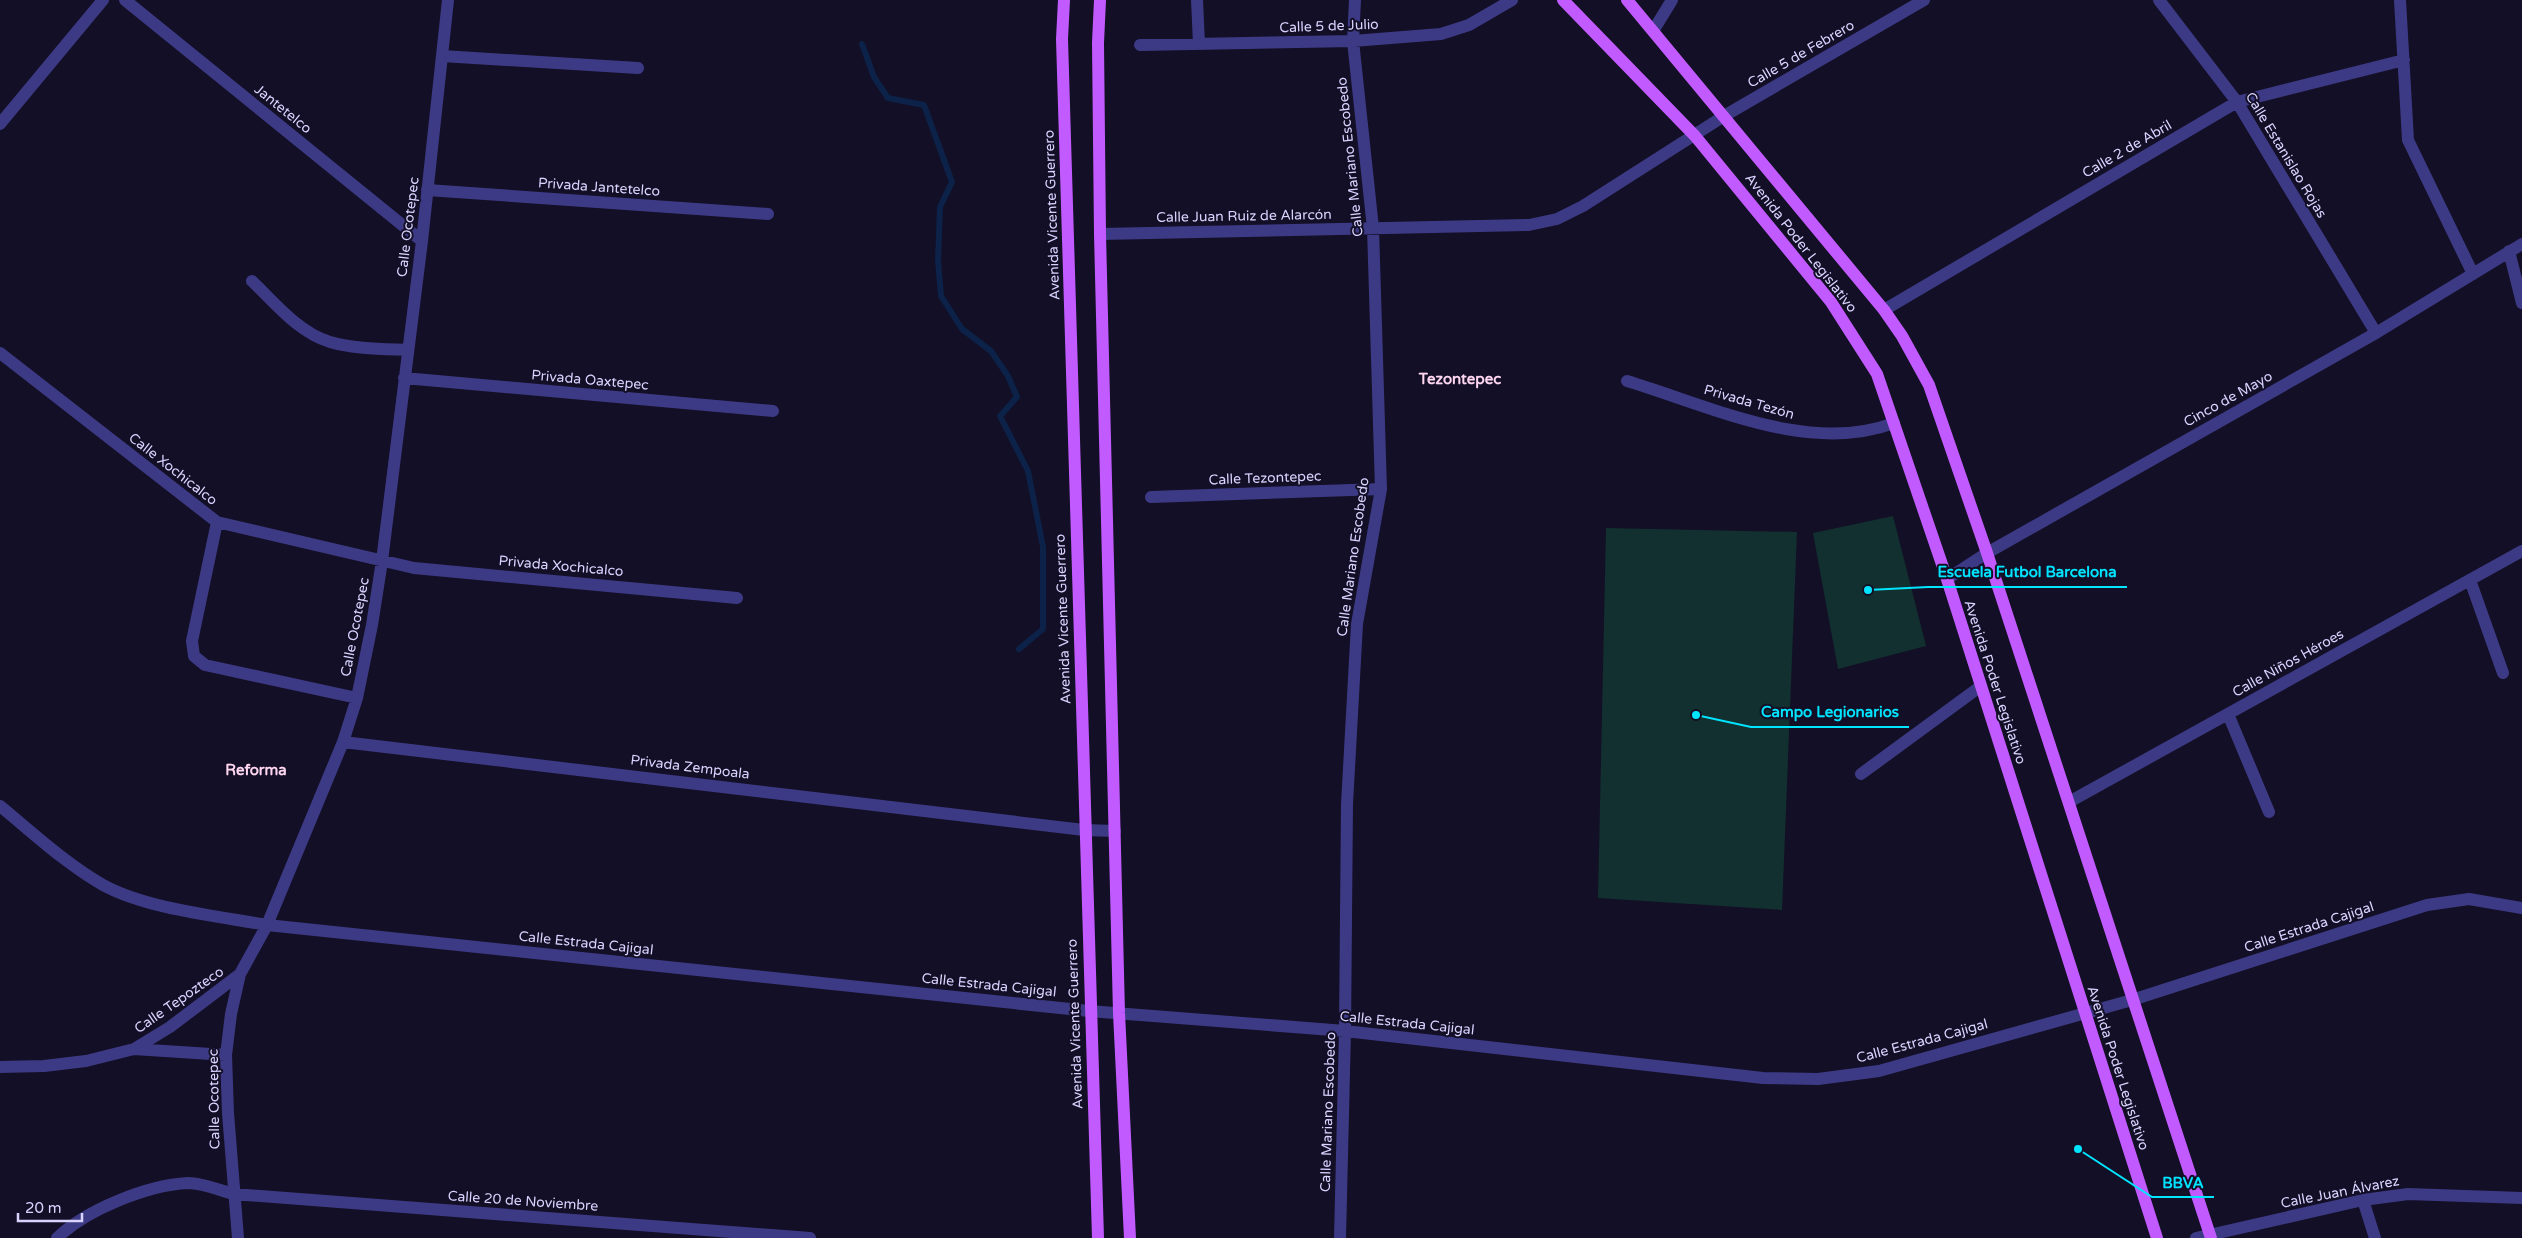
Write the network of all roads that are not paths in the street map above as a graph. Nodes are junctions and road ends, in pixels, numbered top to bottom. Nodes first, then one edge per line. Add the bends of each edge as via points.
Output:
1 (103, 0) edge
2 (125, 0) edge
3 (448, 0) edge
4 (1064, 0) edge
5 (1100, 0) edge
6 (1197, 0) edge
7 (1355, 0) edge
8 (1512, 0) edge
9 (1563, 0) edge
10 (1628, 0) edge
11 (1672, 0) edge
12 (1924, 0) edge
13 (2160, 0) edge
14 (2400, 0) edge
15 (1653, 31) junction
16 (1354, 41) junction
17 (1199, 44) junction
18 (1140, 46) dead end
19 (442, 56) junction
20 (2404, 60) junction
21 (638, 68) dead end
22 (2237, 102) junction
23 (1724, 116) junction
24 (0, 124) edge
25 (1695, 136) junction
26 (427, 190) junction
27 (768, 214) dead end
28 (1373, 228) junction
29 (1100, 234) junction
30 (422, 241) junction
31 (2522, 244) edge
32 (2510, 251) junction
33 (2474, 274) junction
34 (252, 281) dead end
35 (2522, 303) edge
36 (1884, 310) junction
37 (2376, 333) junction
38 (407, 350) junction
39 (0, 353) edge
40 (404, 378) junction
41 (1628, 381) dead end
42 (773, 411) dead end
43 (1894, 423) junction
44 (1381, 489) junction
45 (1151, 497) dead end
46 (217, 522) junction
47 (2522, 551) edge
48 (1987, 553) junction
49 (382, 562) junction
50 (1947, 579) junction
51 (2470, 580) junction
52 (737, 598) dead end
53 (2503, 673) dead end
54 (1981, 686) junction
55 (357, 698) junction
56 (2228, 714) junction
57 (343, 742) junction
58 (1861, 774) dead end
59 (2069, 802) junction
60 (0, 806) edge
61 (2269, 812) dead end
62 (1084, 830) junction
63 (1115, 831) junction
64 (2522, 908) edge
65 (267, 925) junction
66 (240, 974) junction
67 (2132, 1000) junction
68 (1090, 1011) junction
69 (2084, 1012) junction
70 (1119, 1013) junction
71 (1345, 1031) junction
72 (134, 1049) junction
73 (226, 1055) junction
74 (0, 1066) edge
75 (233, 1194) junction
76 (2522, 1198) edge
77 (2363, 1200) junction
78 (2210, 1236) edge
79 (57, 1238) edge
80 (238, 1238) edge
81 (810, 1238) edge
82 (1098, 1238) edge
83 (1130, 1238) edge
84 (1340, 1238) edge
85 (2157, 1238) edge
86 (2196, 1238) edge
87 (2376, 1238) edge

1 - 24 street
2 - 30 street, Jantetelco
3 - 19 street, Calle Ocotepec
4 - 62 main road, Avenida Vicente Guerrero via 1062,38
5 - 29 main road
6 - 17 street
7 - 16 street, Calle Mariano Escobedo
8 - 16 street, Calle 5 de Julio via 1469,25 1441,34
9 - 25 main road, Avenida Poder Legislativo
10 - 15 main road, Avenida Poder Legislativo
11 - 15 street
12 - 23 street, Calle 5 de Febrero
13 - 22 street, Calle Estanislao Rojas
14 - 20 street
15 - 23 main road, Avenida Poder Legislativo
16 - 17 street, Calle 5 de Julio
16 - 28 street, Calle Mariano Escobedo
17 - 18 street, Calle 5 de Julio
19 - 21 street
19 - 26 street, Calle Ocotepec
20 - 22 street, Calle 2 de Abril
20 - 33 street via 2408,140
22 - 36 street, Calle 2 de Abril
22 - 37 street, Calle Estanislao Rojas
23 - 25 street, Calle 5 de Febrero
23 - 36 main road, Avenida Poder Legislativo
25 - 28 street, Calle Juan Ruiz de Alarcón via 1557,219 1529,225
25 - 43 main road, Avenida Poder Legislativo via 1831,302 1877,374
26 - 27 street, Privada Jantetelco
26 - 30 street, Calle Ocotepec
28 - 29 street, Calle Juan Ruiz de Alarcón
28 - 44 street, Calle Mariano Escobedo
29 - 63 main road
30 - 38 street, Calle Ocotepec
31 - 32 street, Cinco de Mayo
32 - 33 street, Cinco de Mayo
32 - 35 street
33 - 37 street, Cinco de Mayo
34 - 38 street via 292,320 314,335 331,342
36 - 48 main road, Avenida Poder Legislativo via 1929,385
37 - 48 street, Cinco de Mayo
38 - 40 street, Calle Ocotepec
39 - 46 street, Calle Xochicalco
40 - 42 street, Privada Oaxtepec
40 - 49 street, Calle Ocotepec
41 - 43 street, Privada Tezón via 1787,430 1873,431
43 - 50 main road, Avenida Poder Legislativo
44 - 45 street, Calle Tezontepec
44 - 71 street, Calle Mariano Escobedo via 1357,624 1347,804
46 - 49 street, Calle Xochicalco
46 - 55 street via 192,641 194,656 205,665
47 - 51 street, Calle Niños Héroes
48 - 50 street, Cinco de Mayo
48 - 59 main road, Avenida Poder Legislativo
49 - 52 street, Privada Xochicalco via 414,568
49 - 55 street, Calle Ocotepec
50 - 54 main road, Avenida Poder Legislativo
51 - 53 street
51 - 56 street, Calle Niños Héroes
54 - 58 street
54 - 69 main road, Avenida Poder Legislativo
55 - 57 street, Calle Ocotepec
56 - 59 street, Calle Niños Héroes
56 - 61 street
57 - 62 street, Privada Zempoala
57 - 65 street, Calle Ocotepec
59 - 67 main road, Avenida Poder Legislativo
60 - 65 street, Calle Estrada Cajigal via 104,886 152,903
62 - 63 street, Privada Zempoala
62 - 68 main road, Avenida Vicente Guerrero
63 - 70 main road
64 - 67 street, Calle Estrada Cajigal via 2469,899 2427,905
65 - 66 street, Calle Ocotepec
65 - 68 street, Calle Estrada Cajigal
66 - 72 street, Calle Tepozteco via 170,1027
66 - 73 street, Calle Ocotepec
67 - 69 street, Calle Estrada Cajigal
67 - 78 main road, Avenida Poder Legislativo
68 - 70 street, Calle Estrada Cajigal
68 - 82 main road, Avenida Vicente Guerrero
69 - 71 street, Calle Estrada Cajigal via 1878,1071 1818,1079 1753,1077
69 - 85 main road, Avenida Poder Legislativo
70 - 71 street, Calle Estrada Cajigal
70 - 83 main road
71 - 84 street, Calle Mariano Escobedo
72 - 73 street, Calle Tepozteco
72 - 74 street, Calle Tepozteco via 86,1062
73 - 75 street, Calle Ocotepec
75 - 79 street, Calle 20 de Noviembre via 189,1183 143,1192 101,1209
75 - 80 street, Calle Ocotepec
75 - 81 street, Calle 20 de Noviembre
76 - 77 street, Calle Juan Álvarez via 2408,1194
77 - 78 street, Calle Juan Álvarez
77 - 87 street
78 - 86 street, Calle Juan Álvarez

